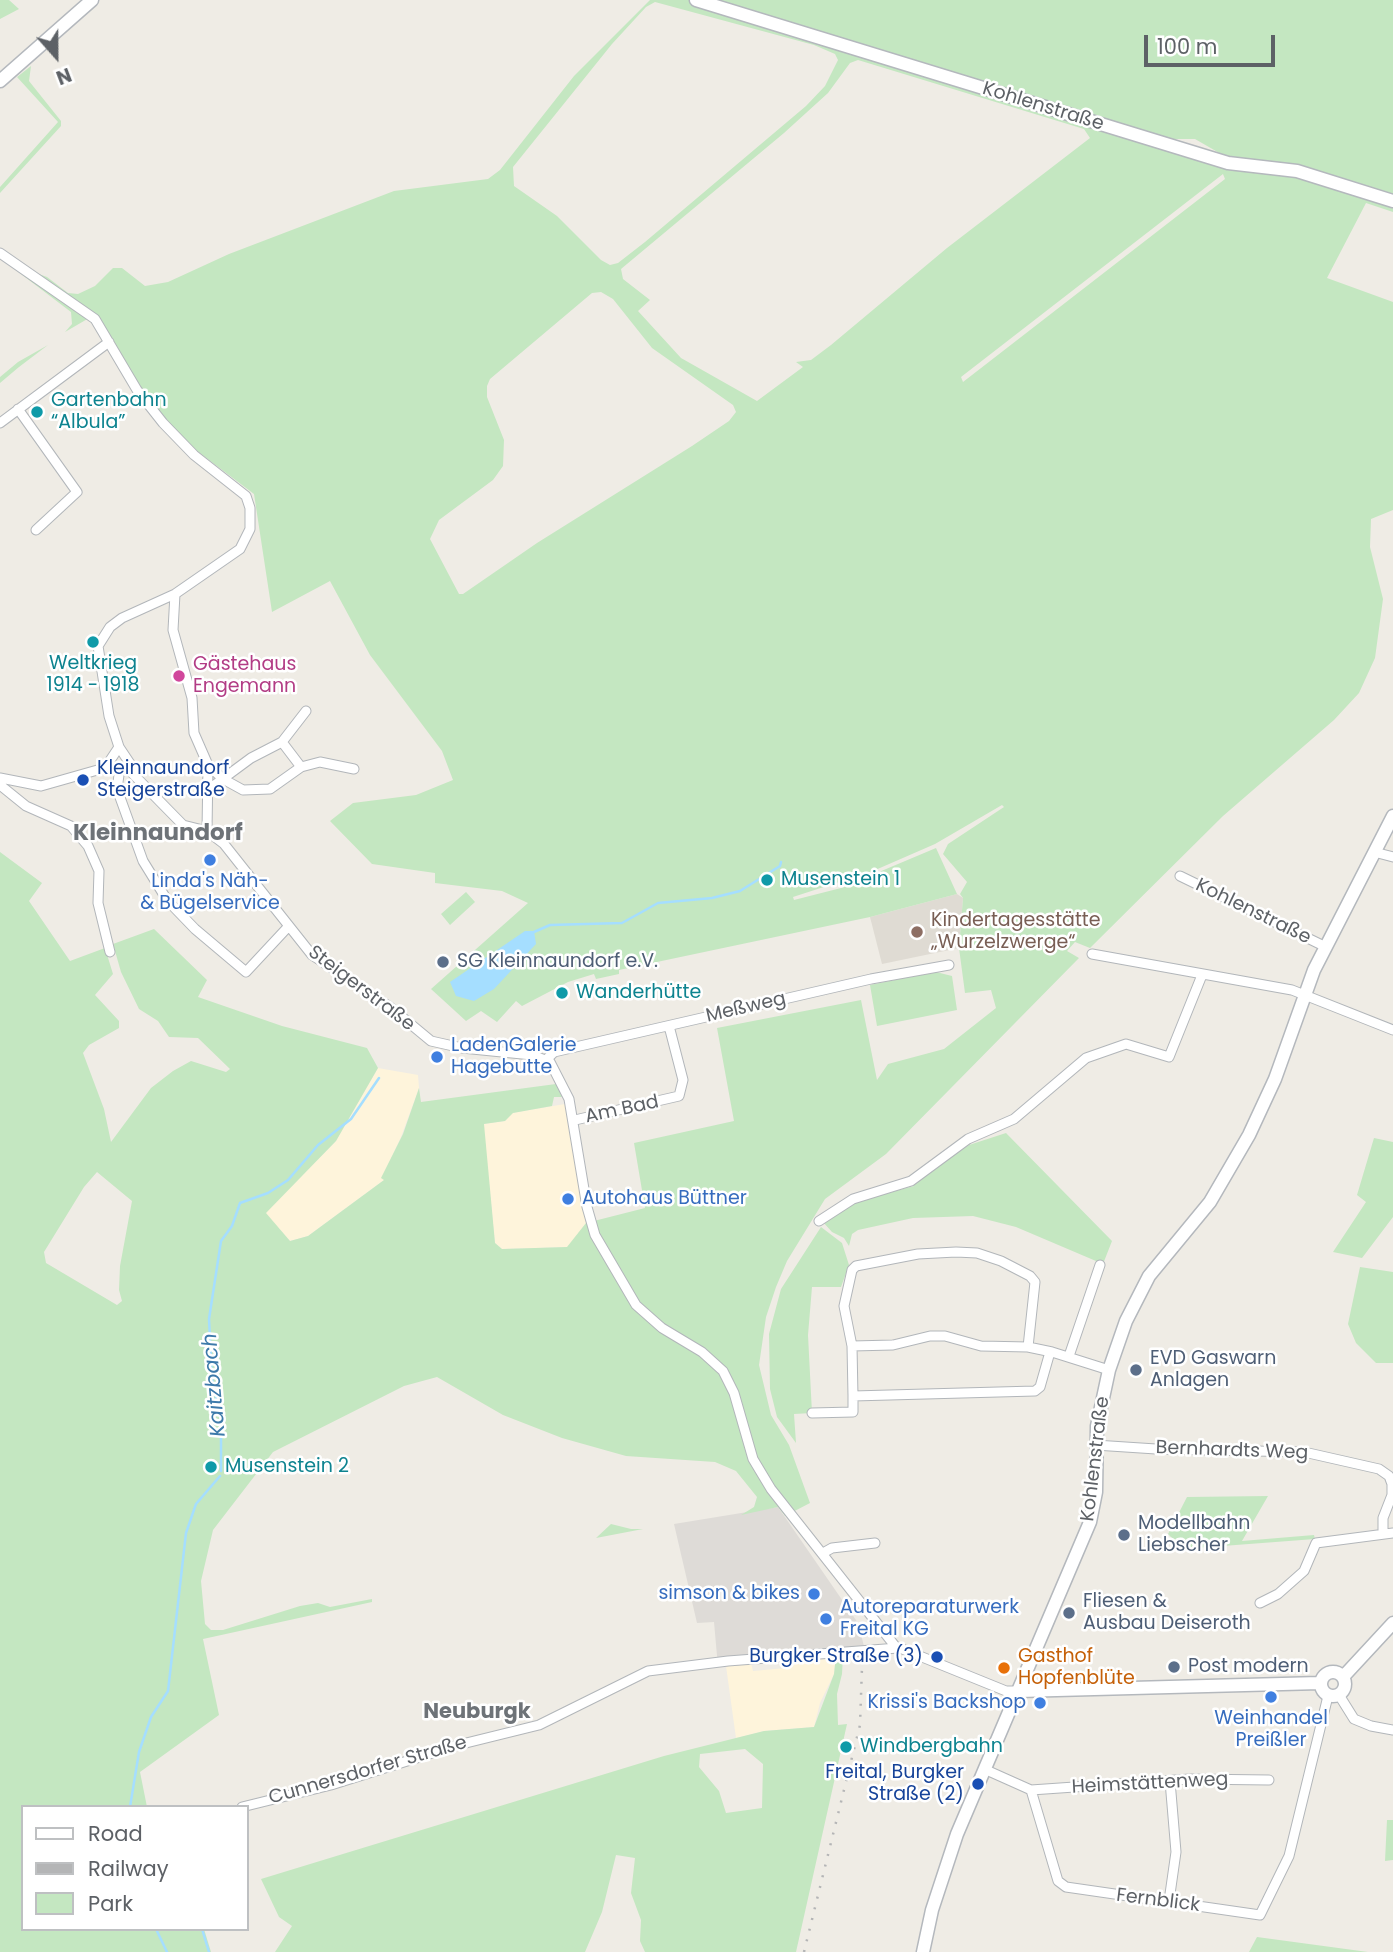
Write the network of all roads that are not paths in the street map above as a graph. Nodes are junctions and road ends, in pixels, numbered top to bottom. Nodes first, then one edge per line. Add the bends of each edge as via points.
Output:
1 (92, 0) edge
2 (695, 0) edge
3 (0, 81) edge
4 (1393, 201) edge
5 (0, 253) edge
6 (109, 342) junction
7 (18, 409) junction
8 (0, 423) edge
9 (36, 530) dead end
10 (175, 594) junction
11 (306, 711) dead end
12 (282, 742) junction
13 (119, 747) junction
14 (208, 765) junction
15 (104, 768) junction
16 (120, 768) junction
17 (301, 768) junction
18 (354, 769) dead end
19 (138, 777) junction
20 (0, 778) edge
21 (223, 779) junction
22 (0, 785) edge
23 (209, 789) junction
24 (1393, 816) edge
25 (207, 831) junction
26 (1374, 852) junction
27 (1393, 857) edge
28 (1180, 876) dead end
29 (287, 928) junction
30 (1326, 947) junction
31 (110, 952) dead end
32 (1093, 954) dead end
33 (949, 965) dead end
34 (1202, 975) junction
35 (1305, 995) junction
36 (669, 1026) junction
37 (1393, 1030) edge
38 (546, 1060) junction
39 (575, 1120) junction
40 (819, 1222) dead end
41 (1100, 1265) dead end
42 (852, 1346) junction
43 (1028, 1347) junction
44 (1050, 1352) junction
45 (1069, 1356) junction
46 (1110, 1370) junction
47 (853, 1396) junction
48 (812, 1413) dead end
49 (1096, 1445) junction
50 (1388, 1533) edge
51 (875, 1543) dead end
52 (823, 1553) junction
53 (1260, 1603) dead end
54 (1393, 1623) edge
55 (898, 1648) junction
56 (1343, 1677) junction
57 (1320, 1683) junction
58 (1019, 1691) junction
59 (1334, 1696) junction
60 (1393, 1730) edge
61 (984, 1769) junction
62 (1170, 1780) junction
63 (1269, 1780) dead end
64 (1031, 1790) junction
65 (248, 1806) edge
66 (1168, 1901) junction
67 (923, 1952) edge

1 - 3 street
2 - 4 street, Kohlenstraße via 1228,163 1297,171
5 - 6 street via 90,315
6 - 7 street
6 - 10 street via 163,423 194,455 246,496 250,508 250,529 240,549
7 - 8 street
7 - 9 street via 77,492
10 - 13 street via 116,622 98,646
10 - 14 street via 173,630 192,698 194,733
11 - 12 street
12 - 17 street
12 - 21 street
13 - 15 street
13 - 19 street
14 - 21 street
14 - 23 street
15 - 16 street, Steigerstraße
15 - 20 street, Steigerstraße via 41,786
16 - 19 street, Steigerstraße
16 - 29 street via 117,789 143,861 167,900 195,929 246,972
17 - 18 street via 320,762
17 - 21 street via 258,791 243,790
19 - 25 street, Steigerstraße via 183,825
21 - 23 street
22 - 31 street via 26,806 71,826 88,846 99,871 98,903
23 - 25 street
24 - 26 street, Kohlenstraße
25 - 29 street, Steigerstraße via 224,844
26 - 27 street
26 - 30 street, Kohlenstraße
28 - 30 street, Kohlenstraße
29 - 38 street, Steigerstraße via 312,955 390,1007 431,1041
30 - 35 street, Kohlenstraße
32 - 34 street
33 - 36 street, Meßweg
34 - 35 street
34 - 40 street via 1169,1057 1126,1044 1086,1058 1014,1119 968,1139 911,1181 853,1199
35 - 37 street
35 - 46 street, Kohlenstraße via 1272,1086 1228,1175 1198,1218 1162,1251 1136,1297
36 - 38 street, Meßweg via 554,1052
36 - 39 street, Am Bad via 683,1080 679,1096
38 - 39 street via 565,1086
39 - 52 street via 590,1221 614,1270 636,1305 723,1371 761,1474
41 - 45 street
42 - 43 street via 946,1336 981,1346
42 - 43 street via 844,1306 856,1266 956,1252 977,1253 1030,1276 1036,1287
42 - 47 street
43 - 44 street
44 - 45 street
44 - 47 street via 1035,1391
45 - 46 street
46 - 49 street, Kohlenstraße
47 - 48 street via 853,1412
49 - 50 street, Bernhardts Weg via 1304,1452 1379,1469 1392,1484 1383,1518
49 - 58 street, Kohlenstraße via 1096,1492 1090,1522
50 - 53 street, Bernhardts Weg via 1316,1544 1304,1571
51 - 52 street
52 - 55 street
54 - 56 street
55 - 58 street via 1006,1691
55 - 65 street, Cunnersdorfer Straße via 648,1671 539,1725
56 - 57 street via 1332,1672
56 - 59 street via 1345,1687
57 - 58 street
57 - 59 street via 1322,1690
58 - 61 street, Kohlenstraße
59 - 60 street via 1354,1719
59 - 66 street, Fernblick via 1289,1856 1260,1915
61 - 64 street
61 - 67 street, Kohlenstraße via 943,1872
62 - 63 street, Heimstättenweg
62 - 64 street, Heimstättenweg
62 - 66 street via 1176,1852
64 - 66 street, Fernblick via 1058,1881 1079,1891

